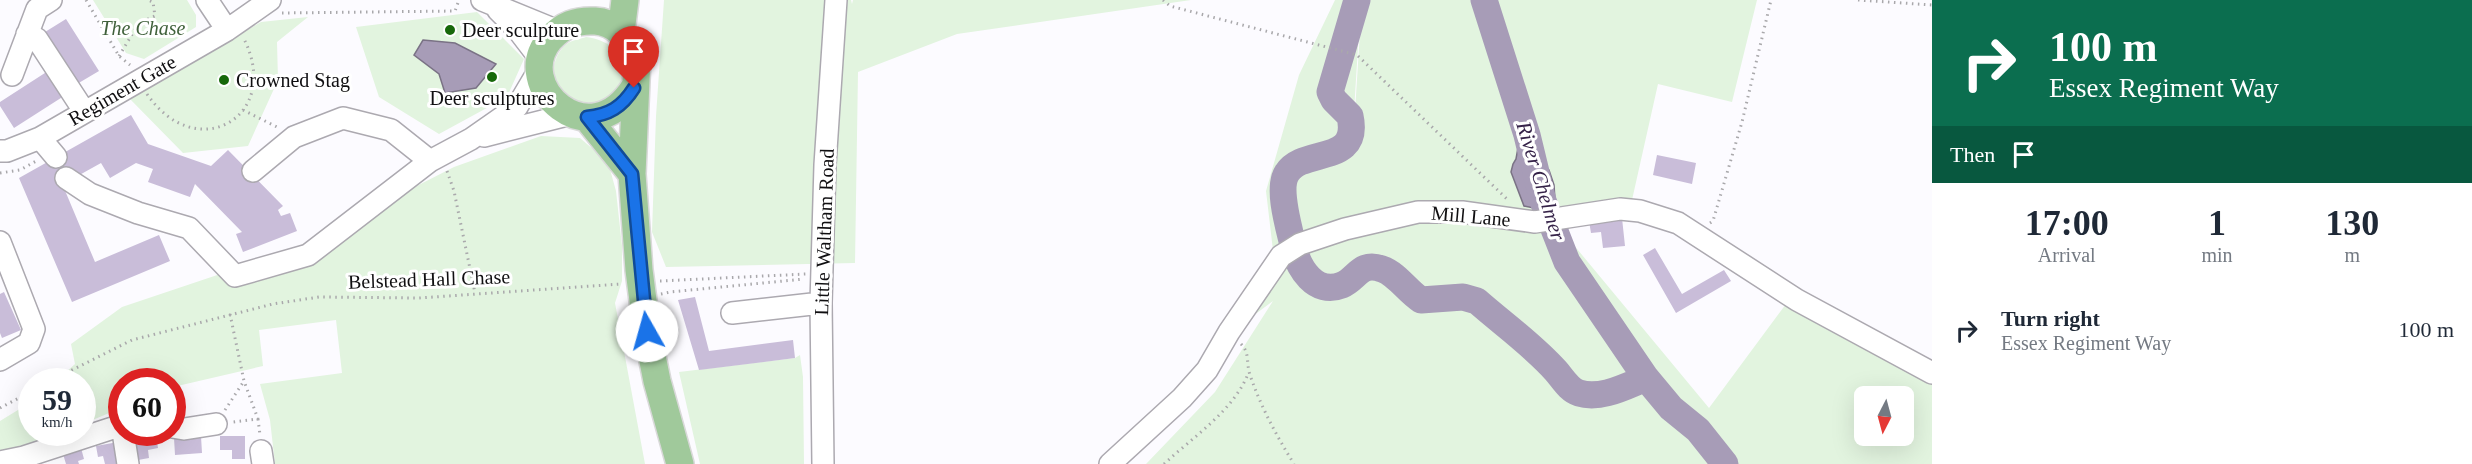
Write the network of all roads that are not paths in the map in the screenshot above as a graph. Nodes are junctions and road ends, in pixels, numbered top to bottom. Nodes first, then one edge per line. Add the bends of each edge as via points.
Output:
1 (51, 0) edge
2 (207, 0) edge
3 (625, 0) edge
4 (836, 0) edge
5 (487, 2) edge
6 (275, 7) edge
7 (577, 17) edge
8 (621, 32) junction
9 (27, 33) junction
10 (235, 34) junction
11 (540, 64) junction
12 (12, 75) dead end
13 (634, 88) junction
14 (84, 111) junction
15 (579, 116) junction
16 (471, 139) junction
17 (0, 151) edge
18 (436, 158) junction
19 (253, 171) dead end
20 (632, 174) junction
21 (66, 178) dead end
22 (0, 242) edge
23 (821, 303) junction
24 (732, 313) dead end
25 (0, 360) edge
26 (1932, 373) edge
27 (216, 424) road end
28 (186, 429) edge
29 (108, 430) edge
30 (125, 446) edge
31 (0, 462) edge
32 (128, 464) edge
33 (680, 464) edge
34 (823, 464) edge
35 (1110, 464) edge

1 - 9 street via 37,9
2 - 10 street
3 - 8 main road
4 - 23 street, Little Waltham Road
5 - 7 street
5 - 11 street via 518,30
6 - 10 street, Regiment Gate
7 - 8 main road via 602,21
7 - 11 main road via 547,44
8 - 13 main road via 637,58
9 - 12 street
9 - 14 street via 37,39
10 - 14 street, Regiment Gate via 149,89
11 - 15 main road via 543,87 554,103
11 - 16 street via 517,107
13 - 15 main road via 615,110 602,116
13 - 20 main road
14 - 17 street, Regiment Gate via 50,149
15 - 16 street
15 - 20 main road
16 - 18 street
18 - 19 street via 391,130 344,118 294,137
18 - 21 street via 308,255 235,276 189,228 90,194
20 - 33 main road via 635,288
22 - 25 street via 34,329 29,343
23 - 24 street
23 - 34 street, Little Waltham Road
26 - 35 street, Mill Lane via 1797,300 1685,227 1640,211 1620,209 1529,222 1473,213 1418,212 1345,229 1300,244 1281,256 1207,370
27 - 28 street
29 - 31 street via 24,458
30 - 32 street

